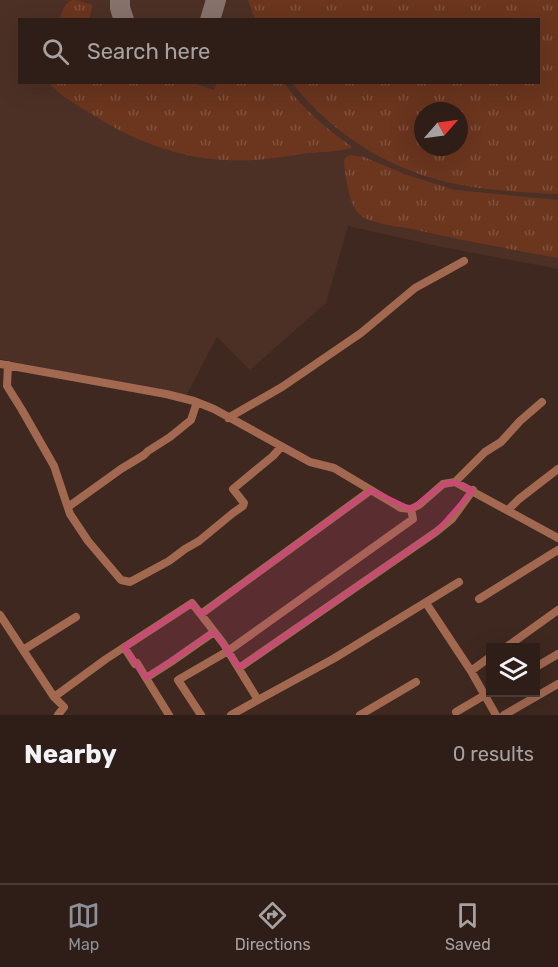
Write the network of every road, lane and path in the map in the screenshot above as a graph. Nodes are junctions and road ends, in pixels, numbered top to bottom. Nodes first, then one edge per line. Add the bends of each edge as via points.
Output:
1 (464, 261) dead end
2 (4, 364) edge
3 (197, 402) junction
4 (542, 402) dead end
5 (228, 418) junction
6 (282, 447) junction
7 (558, 469) edge
8 (455, 482) junction
9 (371, 490) junction
10 (473, 490) junction
11 (68, 507) junction
12 (411, 509) junction
13 (507, 510) junction
14 (557, 539) edge
15 (558, 550) edge
16 (459, 582) dead end
17 (479, 599) dead end
18 (426, 603) junction
19 (558, 610) edge
20 (201, 614) junction
21 (0, 615) edge
22 (76, 617) dead end
23 (214, 632) junction
24 (512, 643) edge
25 (124, 647) junction
26 (24, 650) junction
27 (228, 651) junction
28 (558, 654) edge
29 (486, 660) edge
30 (540, 665) edge
31 (239, 668) junction
32 (471, 671) junction
33 (146, 678) junction
34 (416, 682) dead end
35 (558, 684) edge
36 (486, 691) edge
37 (486, 695) edge
38 (54, 697) junction
39 (489, 697) edge
40 (258, 700) junction
41 (456, 712) dead end
42 (58, 715) edge
43 (169, 715) edge
44 (201, 715) edge
45 (231, 715) edge
46 (360, 715) edge
47 (496, 715) edge
48 (504, 715) edge

1 - 5 street via 415,288 361,333
2 - 3 street
2 - 11 street via 7,386 54,466
3 - 5 street
3 - 11 street via 191,420 182,429
4 - 8 street
5 - 6 street
6 - 9 street via 310,462 334,468
6 - 11 street via 232,489 243,506 199,541 130,582 121,580 88,541
7 - 13 street
8 - 10 street
8 - 12 street via 443,484
9 - 12 street via 401,508
9 - 20 street
10 - 13 street
10 - 31 street via 452,519 436,532
12 - 27 street via 413,519
13 - 14 street
15 - 17 street
16 - 18 street
18 - 32 street
18 - 40 street
19 - 24 street
20 - 23 street
20 - 25 street via 192,603
21 - 26 street
22 - 26 street
23 - 27 street
23 - 33 street
25 - 33 street
25 - 38 street
26 - 38 street
27 - 31 street
27 - 44 street via 178,680
28 - 30 street
29 - 32 street
31 - 40 street
32 - 36 street
33 - 43 street
34 - 46 street
35 - 48 street
37 - 41 street
38 - 42 street via 64,707
39 - 47 street
40 - 45 street

